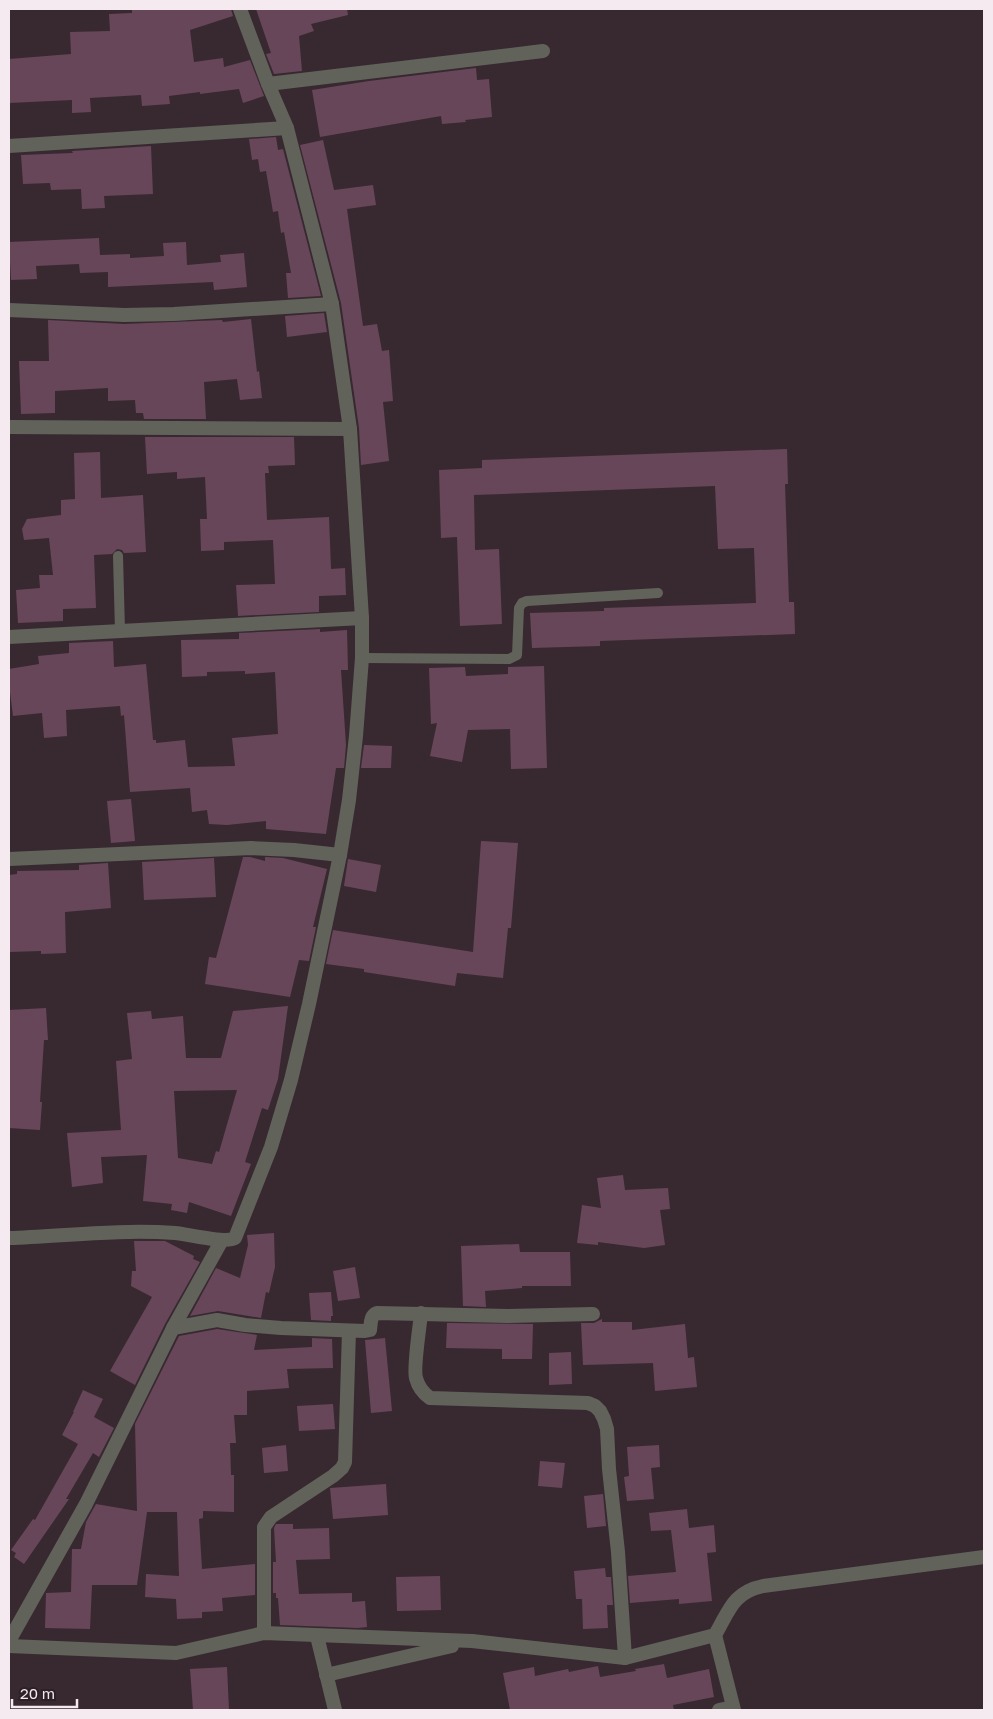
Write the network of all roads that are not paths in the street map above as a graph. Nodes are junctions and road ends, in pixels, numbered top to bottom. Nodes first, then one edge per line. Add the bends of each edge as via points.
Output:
1 (240, 9) edge
2 (542, 51) dead end
3 (268, 84) junction
4 (287, 128) junction
5 (9, 146) edge
6 (332, 304) junction
7 (9, 310) edge
8 (9, 427) edge
9 (350, 429) junction
10 (118, 556) dead end
11 (658, 593) dead end
12 (362, 618) junction
13 (120, 631) junction
14 (9, 637) edge
15 (362, 658) junction
16 (340, 855) junction
17 (9, 859) edge
18 (9, 1238) edge
19 (222, 1240) junction
20 (421, 1313) junction
21 (593, 1314) dead end
22 (173, 1328) junction
23 (348, 1331) junction
24 (984, 1557) edge
25 (264, 1633) junction
26 (715, 1635) junction
27 (317, 1636) junction
28 (9, 1641) edge
29 (472, 1641) junction
30 (9, 1646) edge
31 (625, 1658) junction
32 (326, 1675) junction
33 (734, 1709) edge
34 (335, 1710) edge
35 (718, 1710) edge

1 - 3 street
2 - 3 street
3 - 4 street
4 - 5 street
4 - 6 street
6 - 7 street via 134,315
6 - 9 street
8 - 9 street
9 - 12 street
10 - 13 lane
11 - 15 lane via 527,601 519,608 517,655 509,659
12 - 13 street
12 - 15 street
13 - 14 street
15 - 16 street via 351,782
16 - 17 street via 251,848
16 - 19 street via 309,1004 280,1120 237,1235 231,1241
18 - 19 street via 145,1232
19 - 22 street
20 - 21 street
20 - 23 street via 377,1313 371,1319 370,1330
20 - 31 street via 415,1376 430,1398 588,1403 600,1411 607,1429
22 - 23 street via 217,1320 245,1325
22 - 28 street via 86,1504
23 - 25 street via 345,1462 333,1476 266,1522 263,1532
24 - 26 street via 749,1589 735,1601
25 - 27 street
25 - 30 street via 176,1653
26 - 31 street
26 - 33 street
27 - 29 street
27 - 32 street
29 - 31 street
29 - 32 street
32 - 34 street
33 - 35 street

